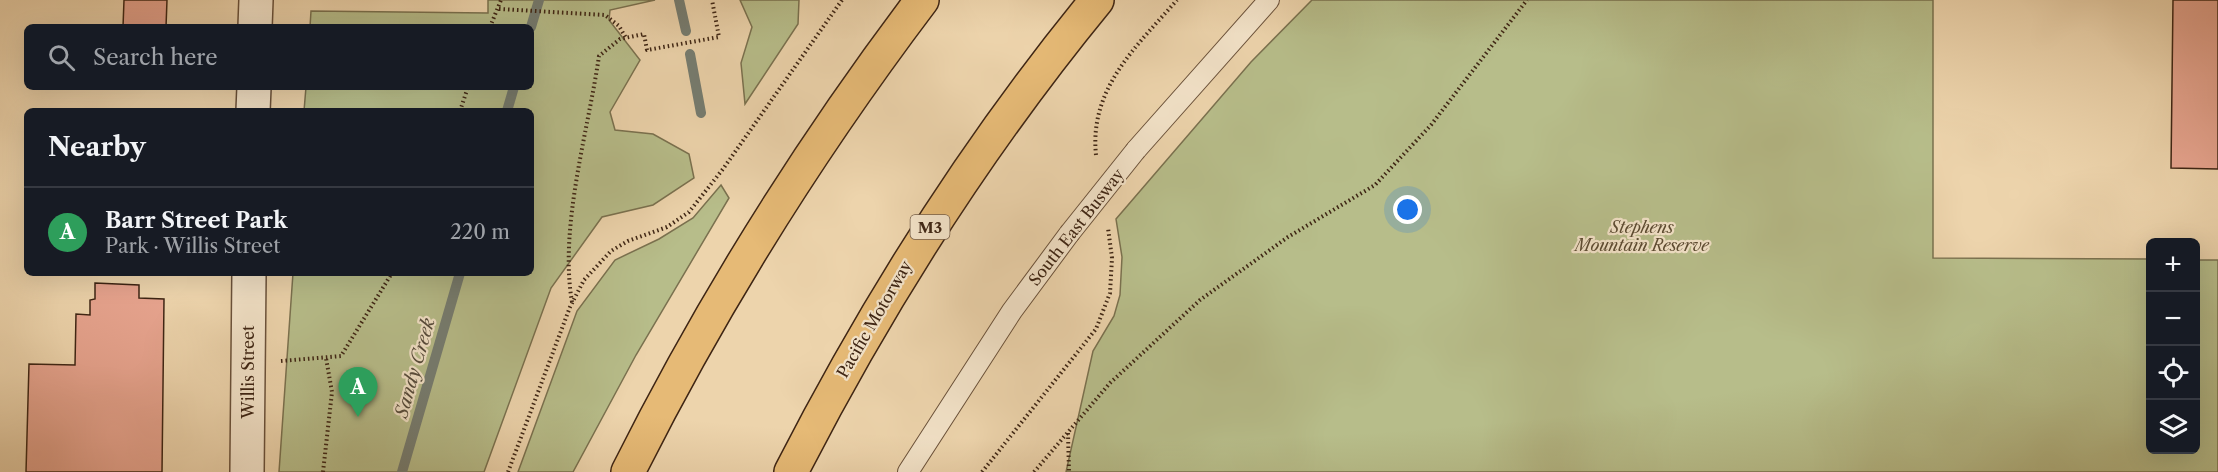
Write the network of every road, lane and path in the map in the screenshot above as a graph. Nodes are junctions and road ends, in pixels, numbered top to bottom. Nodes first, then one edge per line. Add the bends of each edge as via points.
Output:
1 (255, 0) edge
2 (501, 0) edge
3 (712, 0) edge
4 (842, 0) edge
5 (922, 0) edge
6 (1097, 0) edge
7 (1269, 0) edge
8 (1527, 0) edge
9 (499, 9) junction
10 (255, 24) edge
11 (492, 24) edge
12 (626, 38) junction
13 (254, 90) edge
14 (467, 90) edge
15 (253, 108) edge
16 (461, 108) edge
17 (249, 276) edge
18 (390, 276) edge
19 (572, 303) junction
20 (326, 358) junction
21 (279, 361) dead end
22 (1068, 432) junction
23 (247, 472) edge
24 (323, 472) edge
25 (508, 472) edge
26 (628, 472) edge
27 (791, 472) edge
28 (908, 472) edge
29 (1034, 472) edge
30 (1069, 472) edge

1 - 10 street
2 - 9 path
3 - 12 path via 719,38 647,50 644,34
4 - 19 path via 689,212 667,228 611,251 584,280
5 - 26 highway via 817,146 709,318
6 - 27 highway, Pacific Motorway / M3 via 1002,122 942,208 834,388
7 - 28 lane, South East Busway, bridge via 1136,150 1069,234 1012,311
8 - 22 path via 1431,125 1375,185 1288,237 1200,300 1110,383
9 - 11 path
9 - 12 path via 605,15
12 - 19 path via 599,56 569,226
13 - 15 street
14 - 16 path
17 - 23 street, Willis Street
18 - 20 path via 341,356
19 - 25 path
20 - 21 path
20 - 24 path via 332,392
22 - 29 path
22 - 30 path

